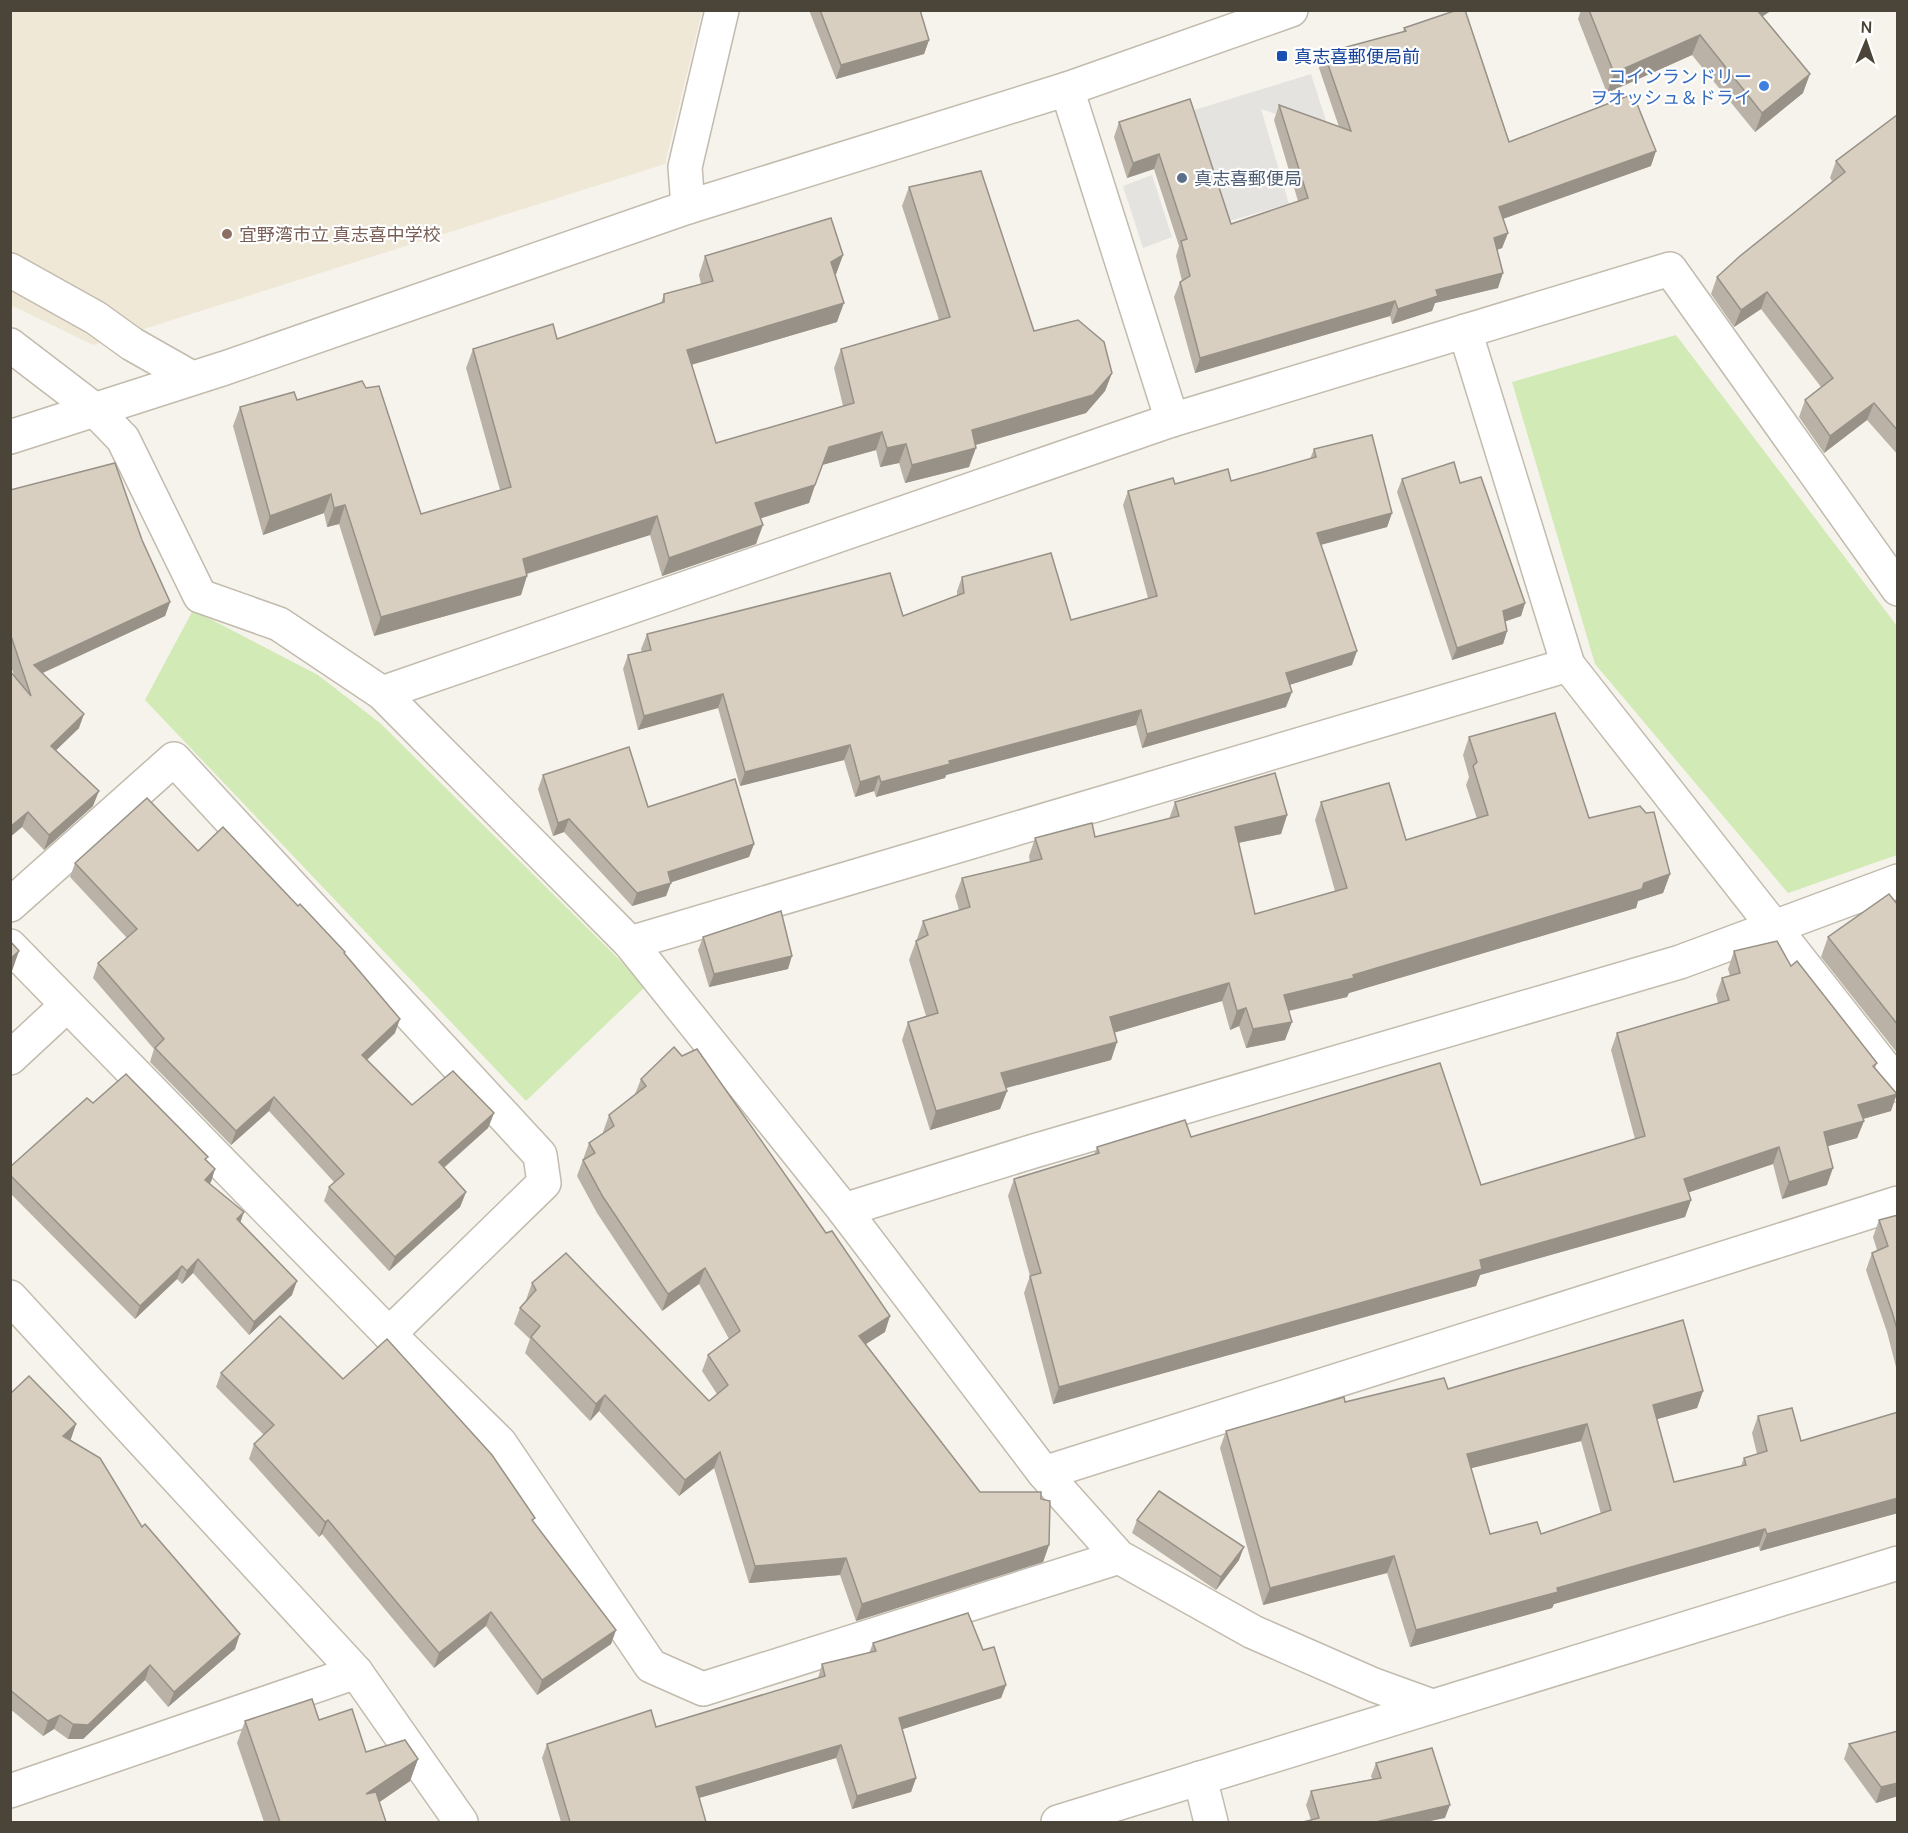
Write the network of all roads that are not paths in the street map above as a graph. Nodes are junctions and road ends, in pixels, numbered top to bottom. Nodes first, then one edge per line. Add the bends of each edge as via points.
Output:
1 (722, 10) edge
2 (1291, 10) edge
3 (1067, 88) junction
4 (688, 207) junction
5 (10, 270) edge
6 (1465, 332) junction
7 (10, 345) edge
8 (192, 378) junction
9 (95, 410) junction
10 (1172, 420) junction
11 (10, 437) edge
12 (1898, 589) edge
13 (1568, 665) junction
14 (382, 693) junction
15 (1898, 881) edge
16 (10, 905) edge
17 (1773, 926) junction
18 (630, 943) junction
19 (10, 946) edge
20 (66, 1006) junction
21 (10, 1058) edge
22 (1898, 1085) edge
23 (1898, 1203) edge
24 (844, 1210) junction
25 (10, 1297) edge
26 (388, 1334) junction
27 (1044, 1473) junction
28 (1119, 1557) junction
29 (1898, 1563) edge
30 (356, 1672) junction
31 (1432, 1706) junction
32 (1200, 1778) junction
33 (10, 1791) edge
34 (461, 1822) edge
35 (1058, 1822) edge
36 (1211, 1822) edge

1 - 4 street via 685,167
2 - 3 street
3 - 4 street
3 - 10 street
4 - 8 street
5 - 8 street
6 - 10 street
6 - 12 street via 1670,269
6 - 13 street
7 - 9 street
8 - 9 street
9 - 11 street
9 - 14 street via 123,440 200,596 279,624
10 - 14 street
13 - 17 street
13 - 18 street
14 - 18 street
15 - 17 street
16 - 26 street via 174,759 540,1155 544,1183
17 - 22 street
17 - 24 street via 1680,962
18 - 24 street
19 - 20 street
20 - 21 street
20 - 26 street
23 - 27 street
24 - 27 street
25 - 30 street
26 - 28 street via 501,1443 651,1666 703,1689
27 - 28 street
28 - 31 street via 1253,1632
29 - 31 street
30 - 33 street
30 - 34 street
31 - 32 street
32 - 35 street
32 - 36 street

